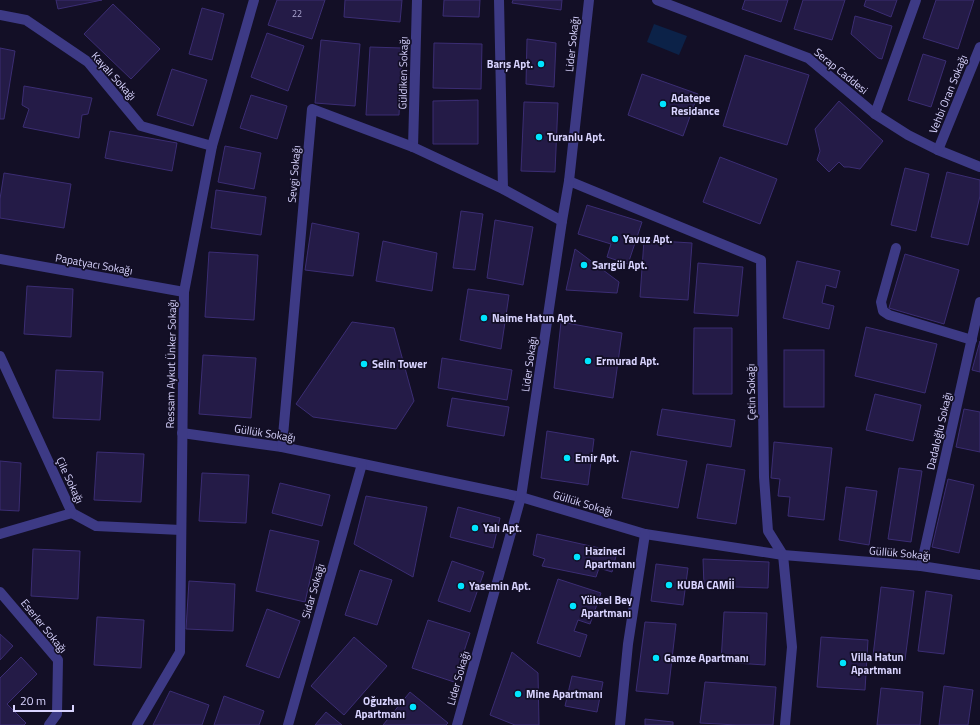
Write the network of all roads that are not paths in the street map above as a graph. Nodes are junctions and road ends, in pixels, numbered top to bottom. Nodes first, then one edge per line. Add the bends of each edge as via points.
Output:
1 (254, 0) edge
2 (417, 0) edge
3 (499, 0) edge
4 (589, 0) edge
5 (657, 0) edge
6 (916, 0) edge
7 (0, 15) edge
8 (980, 47) edge
9 (875, 114) junction
10 (212, 146) junction
11 (413, 147) junction
12 (938, 150) junction
13 (980, 167) edge
14 (569, 181) junction
15 (503, 189) junction
16 (562, 221) junction
17 (896, 248) dead end
18 (0, 259) edge
19 (184, 292) junction
20 (980, 302) edge
21 (972, 340) junction
22 (0, 356) edge
23 (182, 433) junction
24 (282, 448) junction
25 (362, 464) junction
26 (521, 497) junction
27 (72, 513) junction
28 (181, 530) junction
29 (0, 534) edge
30 (645, 534) junction
31 (783, 555) junction
32 (922, 566) junction
33 (980, 575) edge
34 (0, 592) edge
35 (50, 725) edge
36 (137, 725) edge
37 (288, 725) edge
38 (457, 725) edge
39 (620, 725) edge
40 (784, 725) edge

1 - 10 street, Ressam Aykut Ünker Sokağı
2 - 11 street, Güldiken Sokağı
3 - 15 street
4 - 14 street, Lider Sokağı
5 - 9 street, Serap Caddesi via 808,58
6 - 9 street
7 - 10 street, Kayalı Sokağı via 26,20 88,62 141,126
8 - 12 street, Vehbi Oran Sokağı
9 - 12 street, Serap Caddesi
10 - 19 street, Ressam Aykut Ünker Sokağı
11 - 15 street, Sevgi Sokağı
11 - 24 street, Sevgi Sokağı via 312,109
12 - 13 street, Serap Caddesi
14 - 16 street, Lider Sokağı
14 - 31 street, Çetin Sokağı via 761,260 764,477 768,530
15 - 16 street, Sevgi Sokağı
16 - 26 street, Lider Sokağı
17 - 21 street via 881,302 883,311
18 - 19 street, Papatyacı Sokağı
19 - 23 street, Ressam Aykut Ünker Sokağı
20 - 21 street, Dadaloğlu Sokağı
21 - 32 street, Dadaloğlu Sokağı
22 - 27 street, Çile Sokağı
23 - 24 street, Güllük Sokağı
23 - 28 street, Ressam Aykut Ünker Sokağı
24 - 25 street, Güllük Sokağı
25 - 26 street, Güllük Sokağı
25 - 37 street, Sidar Sokağı
26 - 30 street, Güllük Sokağı
26 - 38 street, Lider Sokağı
27 - 28 street, Çile Sokağı via 96,526
27 - 29 street
28 - 36 street, Ressam Aykut Ünker Sokağı via 180,652
30 - 31 street, Güllük Sokağı
30 - 39 street via 628,644
31 - 32 street, Güllük Sokağı
31 - 40 street, Çetin Sokağı via 792,647
32 - 33 street, Güllük Sokağı
34 - 35 street, Eserler Sokağı via 58,660 57,714

